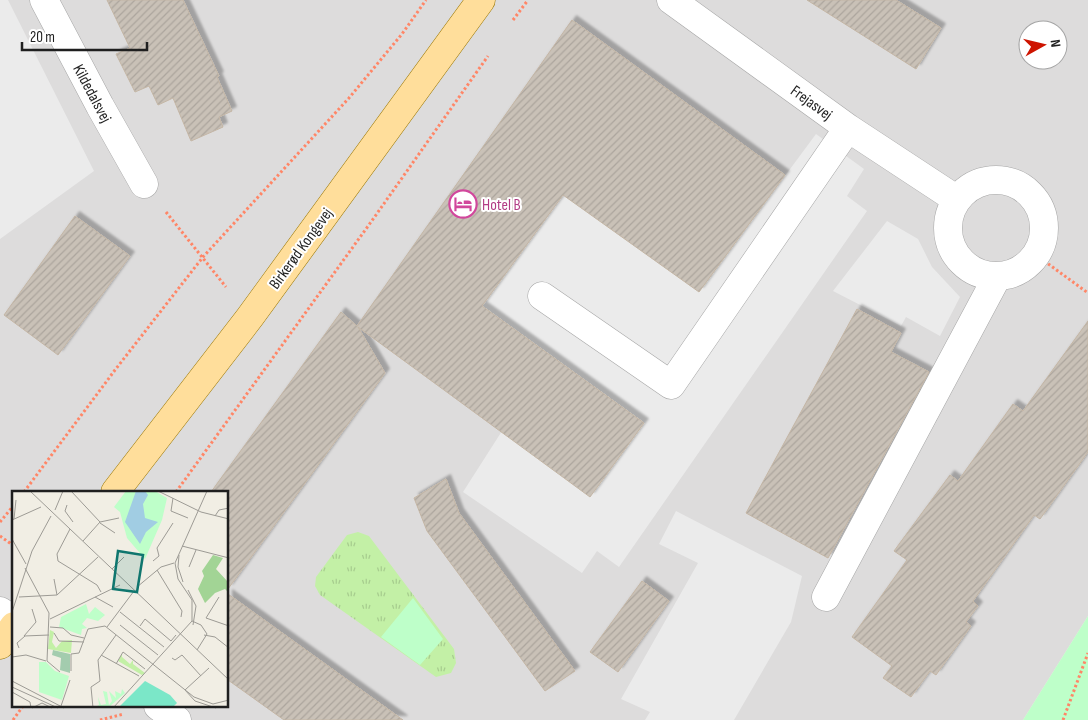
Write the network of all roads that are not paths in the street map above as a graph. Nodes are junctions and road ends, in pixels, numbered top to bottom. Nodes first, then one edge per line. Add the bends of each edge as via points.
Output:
1 (44, 0) edge
2 (480, 0) edge
3 (671, 0) edge
4 (848, 128) junction
5 (144, 184) road end
6 (956, 199) junction
7 (997, 277) junction
8 (542, 296) dead end
9 (116, 491) edge
10 (826, 598) dead end
11 (0, 611) edge
12 (12, 619) edge
13 (12, 629) edge
14 (0, 645) edge
15 (161, 708) edge
16 (177, 720) edge

1 - 5 street, Kildedalsvej
2 - 9 main road, Birkerød Kongevej via 250,317
3 - 4 street, Frejasvej
4 - 6 street, Frejasvej
4 - 8 street via 672,385
6 - 7 street via 947,228 949,243 968,268
6 - 7 street via 984,181 1001,180 1016,184 1040,207 1044,223 1043,240 1036,255 1012,274
7 - 10 street
11 - 12 street
13 - 14 main road
15 - 16 street

